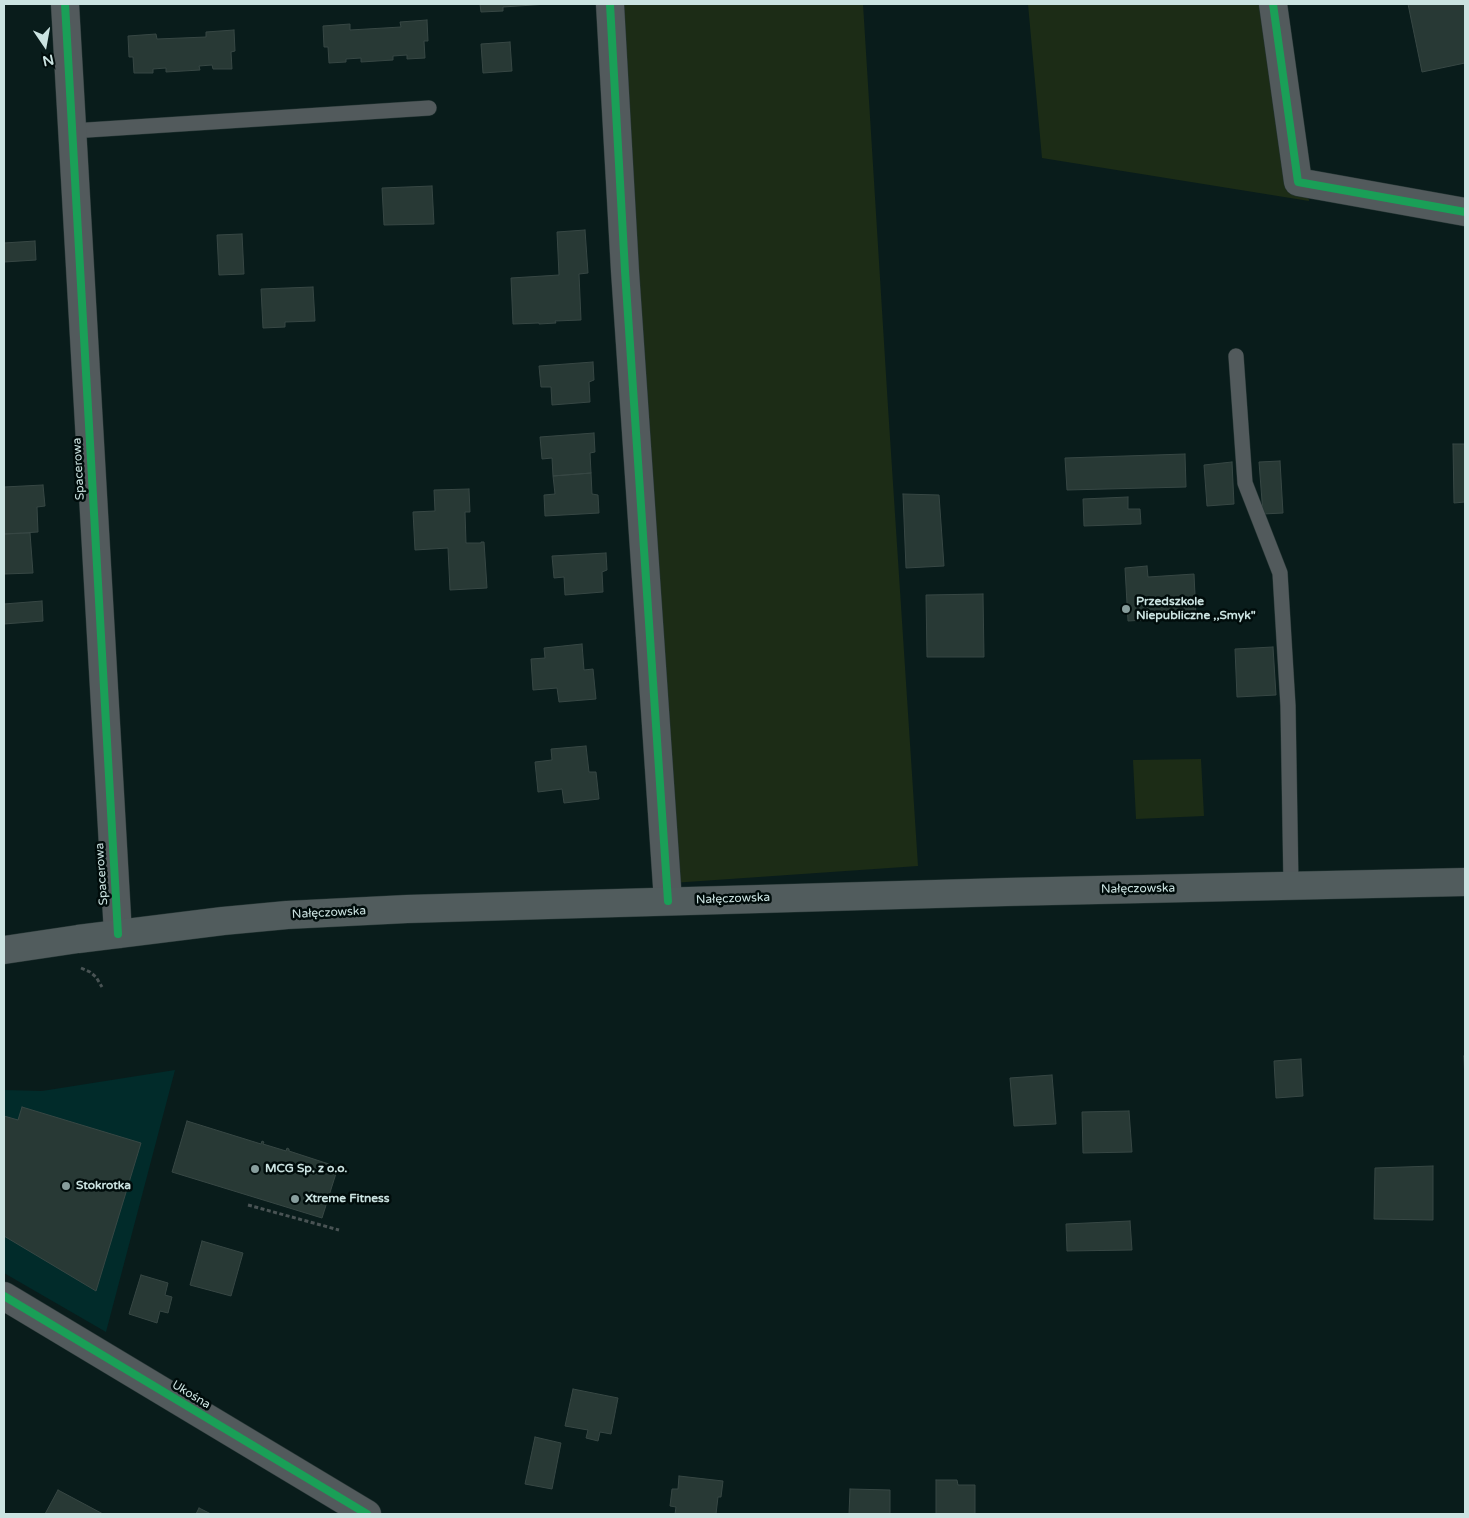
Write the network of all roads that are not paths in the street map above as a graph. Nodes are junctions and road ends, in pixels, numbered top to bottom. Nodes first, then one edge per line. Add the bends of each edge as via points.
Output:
1 (65, 4) edge
2 (610, 4) edge
3 (1273, 4) edge
4 (429, 108) dead end
5 (72, 131) junction
6 (1465, 212) edge
7 (1236, 356) dead end
8 (1465, 882) edge
9 (1291, 885) junction
10 (668, 901) junction
11 (118, 934) junction
12 (4, 950) edge
13 (4, 1296) edge
14 (367, 1514) edge

1 - 5 street, Spacerowa
2 - 10 street
3 - 6 street via 1298,182
4 - 5 lane
5 - 11 street, Spacerowa
7 - 9 lane via 1245,483 1280,574 1288,706
8 - 9 main road, Nałęczowska
9 - 10 main road, Nałęczowska
10 - 11 main road, Nałęczowska via 287,915
11 - 12 main road, Nałęczowska
13 - 14 street, Ukośna

